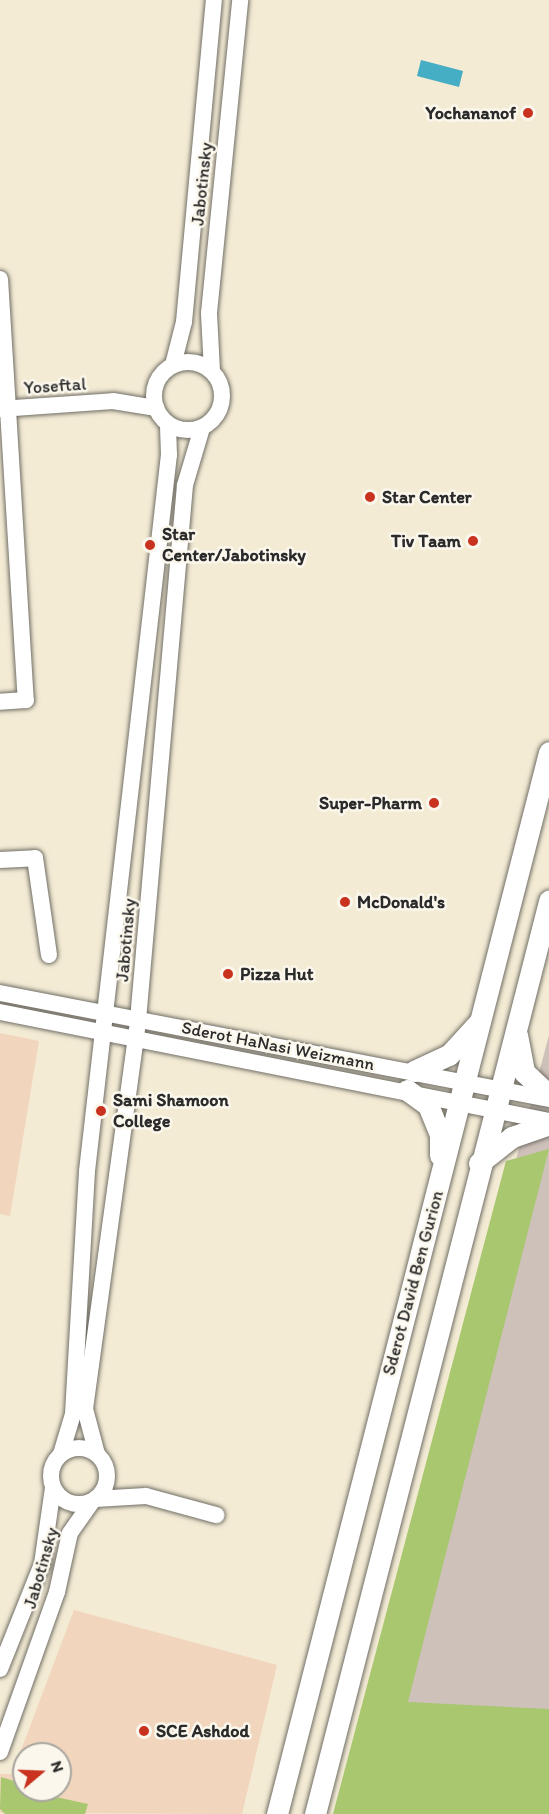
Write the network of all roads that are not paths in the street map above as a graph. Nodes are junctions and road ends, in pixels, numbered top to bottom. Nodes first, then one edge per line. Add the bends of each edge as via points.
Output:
1 (214, 0) edge
2 (240, 0) edge
3 (0, 279) edge
4 (173, 364) junction
5 (212, 371) junction
6 (156, 383) junction
7 (113, 401) junction
8 (156, 408) junction
9 (4, 409) edge
10 (168, 424) junction
11 (202, 428) junction
12 (0, 702) edge
13 (549, 752) edge
14 (0, 860) edge
15 (549, 901) edge
16 (49, 955) dead end
17 (0, 993) edge
18 (0, 1012) edge
19 (103, 1014) junction
20 (484, 1016) junction
21 (138, 1020) junction
22 (516, 1027) junction
23 (102, 1032) junction
24 (136, 1038) junction
25 (410, 1081) junction
26 (465, 1082) junction
27 (500, 1089) junction
28 (549, 1095) edge
29 (549, 1100) edge
30 (460, 1103) junction
31 (494, 1110) junction
32 (549, 1122) edge
33 (479, 1163) junction
34 (440, 1177) junction
35 (61, 1454) junction
36 (101, 1461) junction
37 (53, 1488) junction
38 (146, 1496) junction
39 (93, 1500) junction
40 (216, 1515) dead end
41 (0, 1670) edge
42 (0, 1752) edge
43 (277, 1814) edge
44 (315, 1814) edge

1 - 4 street, Jabotinsky via 184,322
2 - 5 street, Jabotinsky via 209,313
3 - 9 street
4 - 5 street via 194,362
4 - 6 street
5 - 11 street via 221,386 222,404
6 - 7 street, Yoseftal
6 - 8 street
7 - 8 street, Yoseftal
7 - 9 street, Yoseftal
8 - 10 street
9 - 12 street via 26,700
10 - 11 street via 186,430
10 - 19 street, Jabotinsky via 169,455
11 - 21 street, Jabotinsky via 184,485
13 - 20 main road, Sderot David Ben Gurion
14 - 16 street via 35,858
15 - 22 main road, Sderot David Ben Gurion
17 - 19 street, Sderot HaNasi Weizmann
18 - 23 street, Sderot HaNasi Weizmann
19 - 21 street, Sderot HaNasi Weizmann
19 - 23 street, Jabotinsky
20 - 25 main road via 449,1055
20 - 26 main road, Sderot David Ben Gurion
21 - 24 street, Jabotinsky
21 - 25 street, Sderot HaNasi Weizmann
22 - 27 main road, Sderot David Ben Gurion
22 - 28 main road via 524,1072
23 - 24 street, Sderot HaNasi Weizmann
23 - 35 street, Jabotinsky via 77,1300 74,1407
24 - 25 street, Sderot HaNasi Weizmann
24 - 36 street, Jabotinsky via 85,1409
25 - 26 street, Sderot HaNasi Weizmann
25 - 30 street, Sderot HaNasi Weizmann
25 - 34 main road via 435,1119
26 - 27 street, Sderot HaNasi Weizmann
26 - 30 main road, Sderot David Ben Gurion
27 - 29 street, Sderot HaNasi Weizmann
27 - 31 main road, Sderot David Ben Gurion
30 - 31 street, Sderot HaNasi Weizmann
30 - 34 main road, Sderot David Ben Gurion
31 - 32 street, Sderot HaNasi Weizmann
31 - 33 main road, Sderot David Ben Gurion
32 - 33 main road via 512,1137
33 - 44 main road, Sderot David Ben Gurion
34 - 43 main road, Sderot David Ben Gurion
35 - 36 street via 79,1448
35 - 37 street via 51,1470
36 - 38 street
36 - 39 street via 105,1485
37 - 39 street via 67,1502
37 - 41 street, Jabotinsky via 42,1564
38 - 39 street
38 - 40 street
39 - 42 street, Jabotinsky via 70,1533 57,1592

